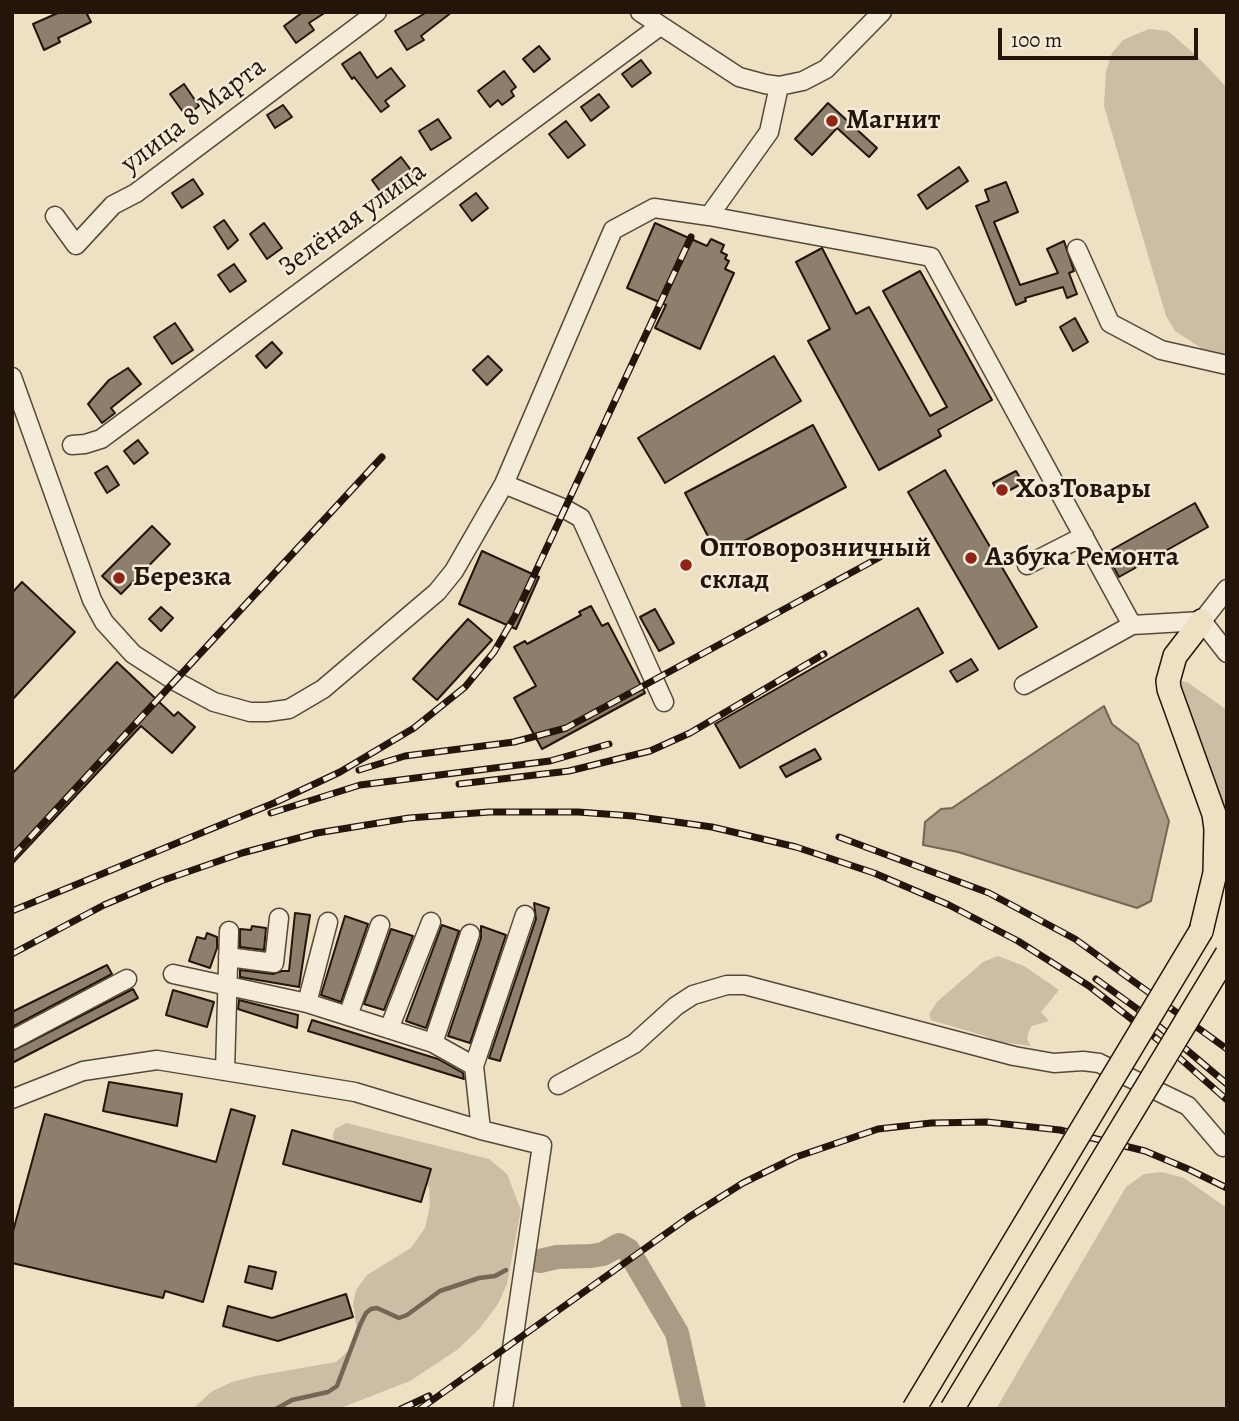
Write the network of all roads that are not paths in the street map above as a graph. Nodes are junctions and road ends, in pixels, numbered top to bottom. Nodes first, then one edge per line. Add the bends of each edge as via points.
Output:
1 (377, 12) edge
2 (640, 12) edge
3 (881, 12) edge
4 (660, 26) junction
5 (779, 86) junction
6 (55, 216) dead end
7 (709, 216) junction
8 (1077, 249) dead end
9 (1227, 366) edge
10 (12, 377) edge
11 (72, 445) dead end
12 (504, 484) junction
13 (1084, 536) junction
14 (1027, 565) dead end
15 (1227, 589) edge
16 (1202, 621) junction
17 (1132, 625) junction
18 (1227, 653) edge
19 (1024, 685) dead end
20 (664, 702) dead end
21 (1227, 887) edge
22 (525, 915) dead end
23 (279, 918) dead end
24 (328, 922) dead end
25 (431, 922) dead end
26 (380, 925) dead end
27 (1200, 930) junction
28 (229, 931) dead end
29 (470, 934) dead end
30 (1227, 954) edge
31 (228, 957) junction
32 (173, 974) dead end
33 (127, 979) dead end
34 (228, 986) junction
35 (307, 1003) junction
36 (348, 1016) junction
37 (388, 1029) junction
38 (12, 1040) edge
39 (433, 1043) junction
40 (474, 1066) junction
41 (225, 1071) junction
42 (558, 1085) dead end
43 (12, 1099) edge
44 (481, 1130) junction
45 (1223, 1147) dead end
46 (503, 1409) edge
47 (914, 1409) edge
48 (952, 1409) edge

1 - 6 street, улица 8 Марта via 136,193 113,205 76,244
2 - 4 street
3 - 5 street via 825,69 803,81
4 - 5 street via 739,77
4 - 11 street, Зелёная улица via 102,439
5 - 7 street via 769,132
7 - 12 street via 654,208 613,230
7 - 13 street via 931,257
8 - 9 street via 1110,323 1161,350
10 - 12 street via 92,600 104,622 133,654 175,681 215,702 250,712 289,709 307,700 437,592 468,549
12 - 20 street via 581,518
13 - 14 street
13 - 17 street
15 - 16 street
16 - 17 street
16 - 18 street
16 - 27 main road via 1175,656 1168,681 1216,829 1215,873
17 - 19 street
21 - 27 main road
22 - 40 street
23 - 31 street via 274,963
24 - 35 street
25 - 37 street
26 - 36 street
27 - 47 main road, bridge
28 - 31 street
29 - 39 street
30 - 48 main road, bridge
31 - 34 street
32 - 34 street
33 - 38 street
34 - 35 street
34 - 41 street
35 - 36 street
36 - 37 street
37 - 39 street
39 - 40 street
40 - 44 street
41 - 43 street via 157,1060 83,1071
41 - 44 street via 355,1092
42 - 45 street via 634,1044 693,995 745,985 1014,1056 1054,1063 1099,1063 1188,1106
44 - 46 street via 542,1145

